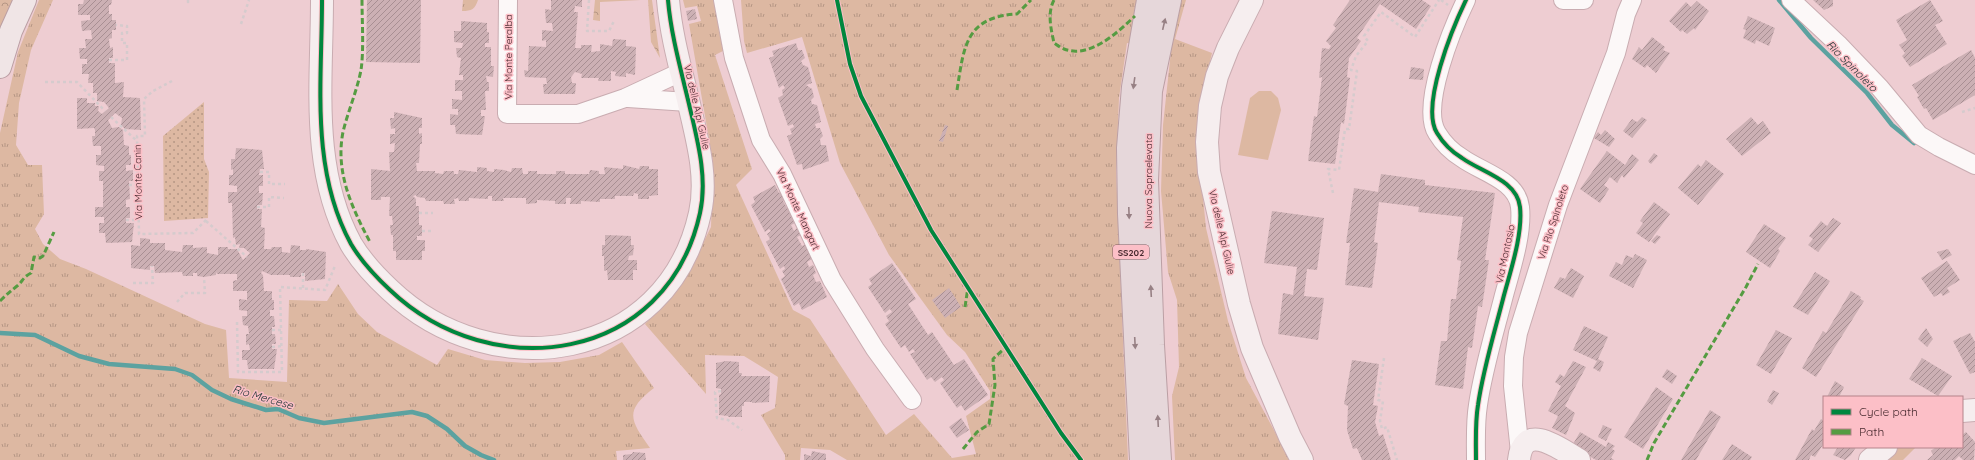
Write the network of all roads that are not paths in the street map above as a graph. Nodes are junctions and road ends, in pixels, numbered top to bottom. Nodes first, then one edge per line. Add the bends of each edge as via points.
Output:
1 (25, 0) edge
2 (322, 0) edge
3 (508, 0) edge
4 (668, 0) edge
5 (723, 0) edge
6 (1148, 0) edge
7 (1170, 0) edge
8 (1252, 0) edge
9 (1466, 0) edge
10 (1563, 0) edge
11 (1584, 0) edge
12 (1632, 0) edge
13 (1791, 0) edge
14 (1149, 47) junction
15 (0, 68) edge
16 (681, 72) junction
17 (625, 98) junction
18 (688, 102) junction
19 (1975, 166) edge
20 (912, 400) dead end
21 (1975, 410) edge
22 (1963, 411) edge
23 (1885, 448) edge
24 (1520, 456) edge
25 (1141, 460) edge
26 (1160, 460) edge
27 (1302, 460) edge
28 (1476, 460) edge
29 (1579, 460) edge
30 (1870, 460) edge

1 - 15 main road via 11,31
2 - 18 street, Via delle Alpi Giulie via 324,168 330,192 352,245 384,285 423,317 442,327 494,344 546,349 586,341 621,326 660,293 686,253 700,210 702,166
3 - 17 street, Via Monte Peralba via 507,114 578,114
4 - 16 street, Via delle Alpi Giulie
5 - 20 street, Via Monte Mangart via 734,58 761,140 782,174 832,280 875,349
6 - 14 highway, Nuova Sopraelevata / SS202
14 -> 7 highway, Nuova Sopraelevata / SS202
8 - 27 street, Via delle Alpi Giulie via 1217,76 1210,106 1207,142 1209,172 1239,304 1252,348
9 - 28 street, Via Montasio via 1454,24 1440,68 1432,100 1432,119 1436,132 1447,146 1512,188 1520,206 1520,225 1512,263 1481,384
10 - 11 street
12 - 24 street, Via Rio Spinoleto via 1616,53 1558,205 1518,333 1513,386
13 - 19 street via 1880,88 1919,135
14 -> 25 highway, Nuova Sopraelevata / SS202 via 1130,116 1128,181
26 -> 14 highway, Nuova Sopraelevata / SS202 via 1147,180 1151,91
16 - 17 street, Via Monte Peralba
16 - 18 street, Via delle Alpi Giulie
17 - 18 street, Via Monte Peralba
21 - 22 street
23 - 30 street
24 - 29 street via 1526,443 1540,438

